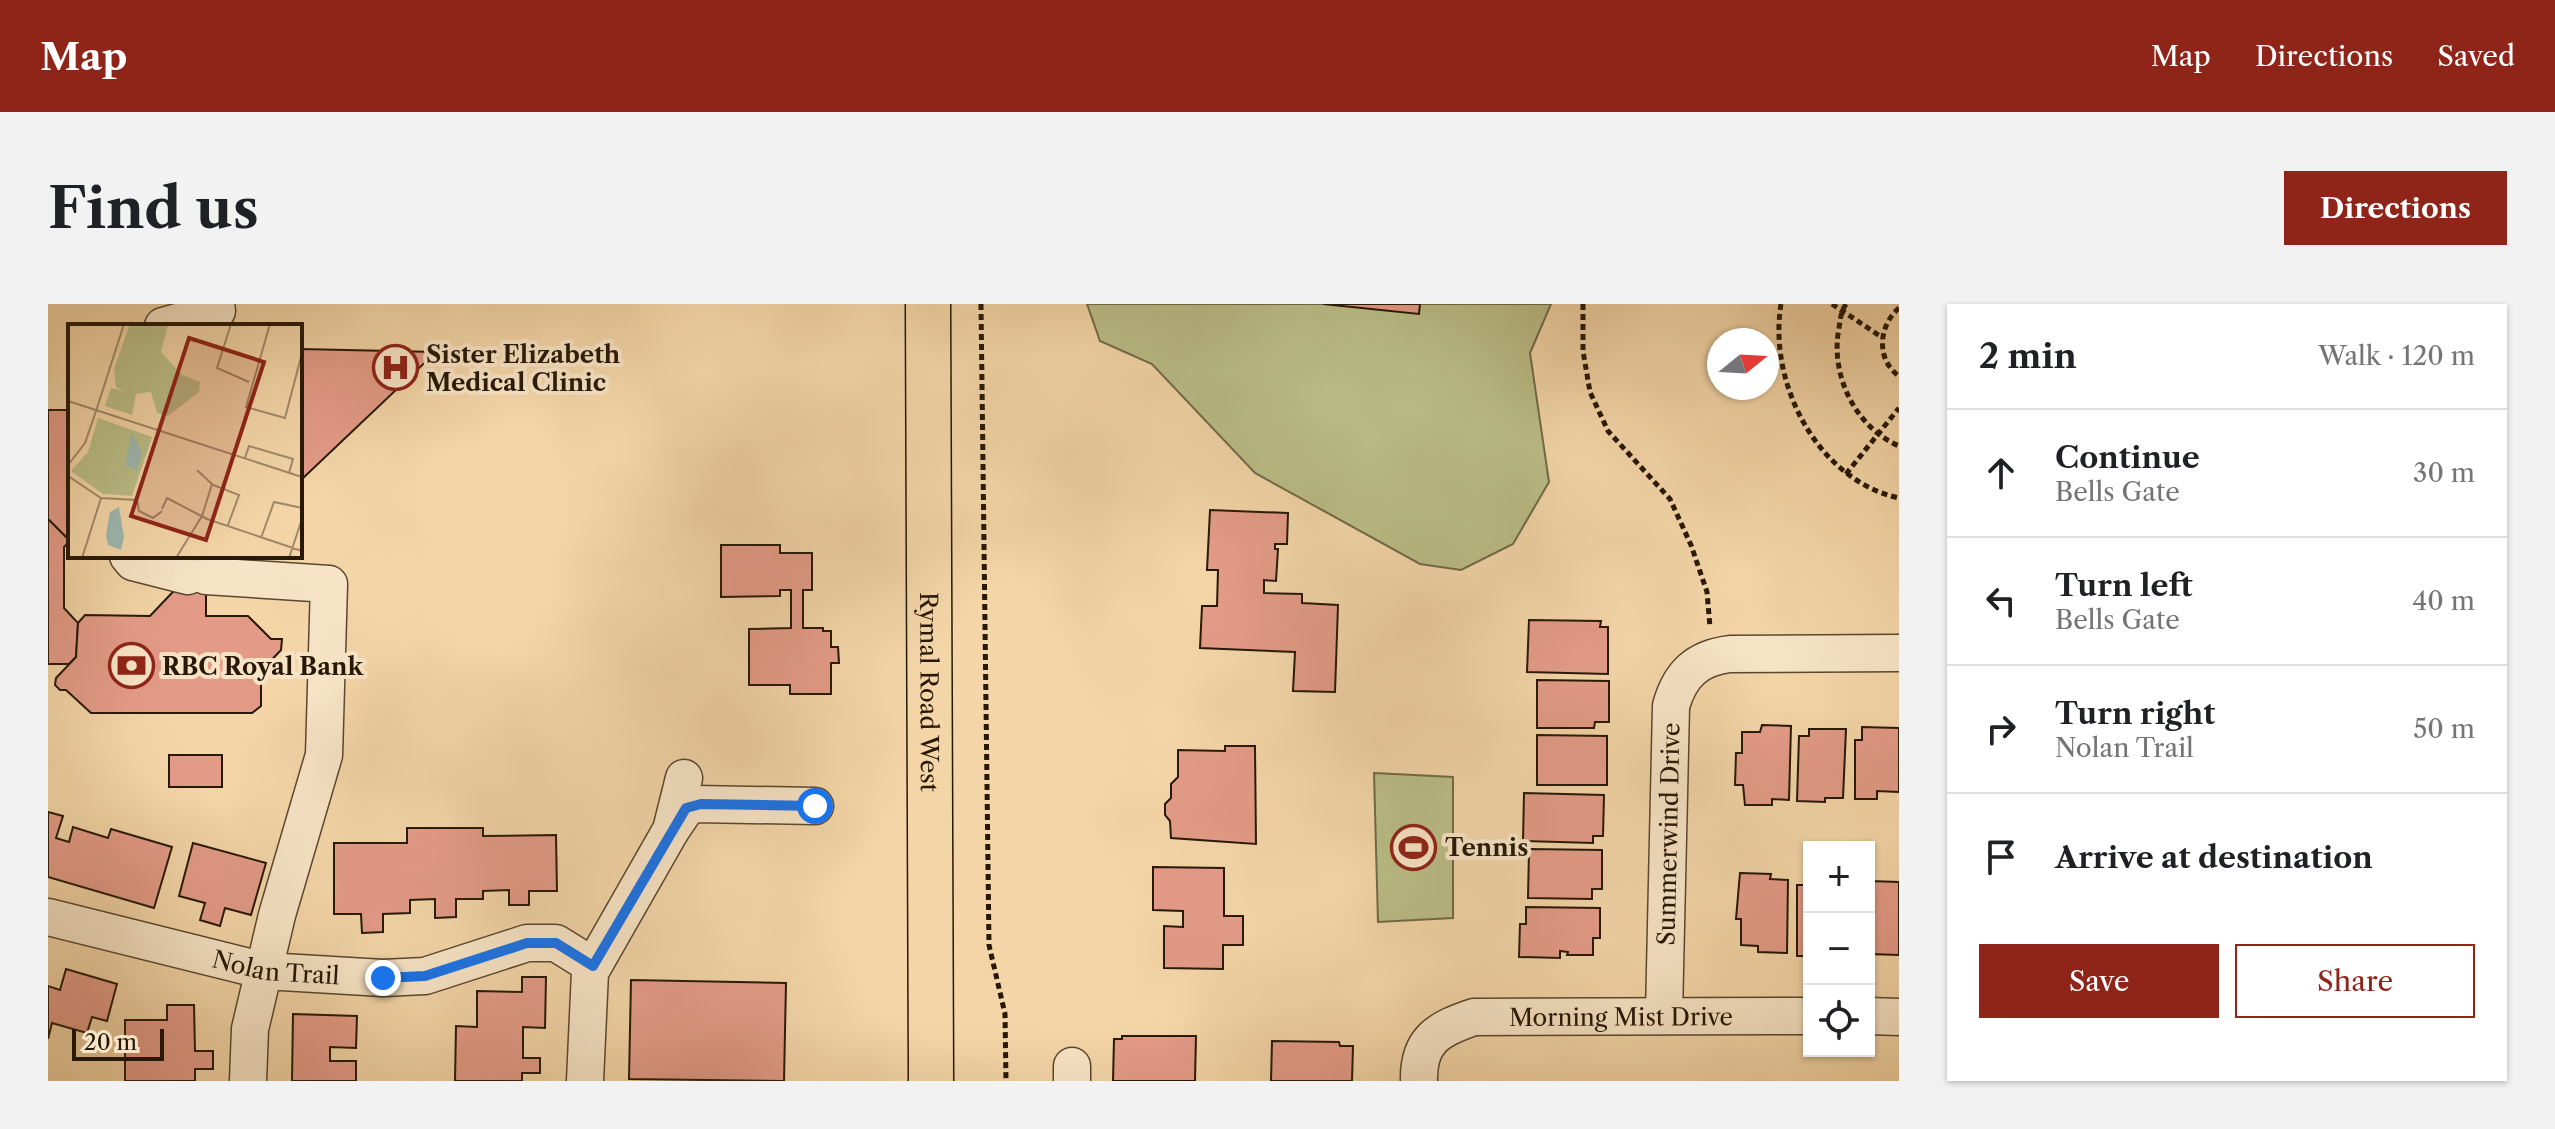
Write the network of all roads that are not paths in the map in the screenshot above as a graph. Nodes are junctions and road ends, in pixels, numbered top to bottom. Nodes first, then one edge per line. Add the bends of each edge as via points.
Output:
1 (216, 304) edge
2 (928, 304) edge
3 (170, 324) edge
4 (130, 558) edge
5 (1899, 653) edge
6 (684, 778) dead end
7 (815, 806) dead end
8 (671, 830) junction
9 (48, 917) edge
10 (593, 966) junction
11 (265, 971) junction
12 (1664, 1014) junction
13 (1803, 1016) edge
14 (1875, 1016) edge
15 (1899, 1017) edge
16 (248, 1081) edge
17 (585, 1081) edge
18 (931, 1081) edge
19 (1419, 1081) edge

1 - 3 street via 217,311
2 - 18 main road, Rymal Road West
4 - 11 street via 197,576 329,584 324,755
5 - 12 street, Summerwind Drive via 1705,659 1684,674 1671,706
6 - 8 street
7 - 8 street via 696,804 686,808
8 - 10 street
9 - 11 street, Nolan Trail
10 - 11 street, Nolan Trail via 556,943 527,943 425,976
10 - 17 street
11 - 16 street via 250,1029
12 - 13 street, Morning Mist Drive
12 - 19 street, Morning Mist Drive via 1474,1017 1423,1047
14 - 15 street

